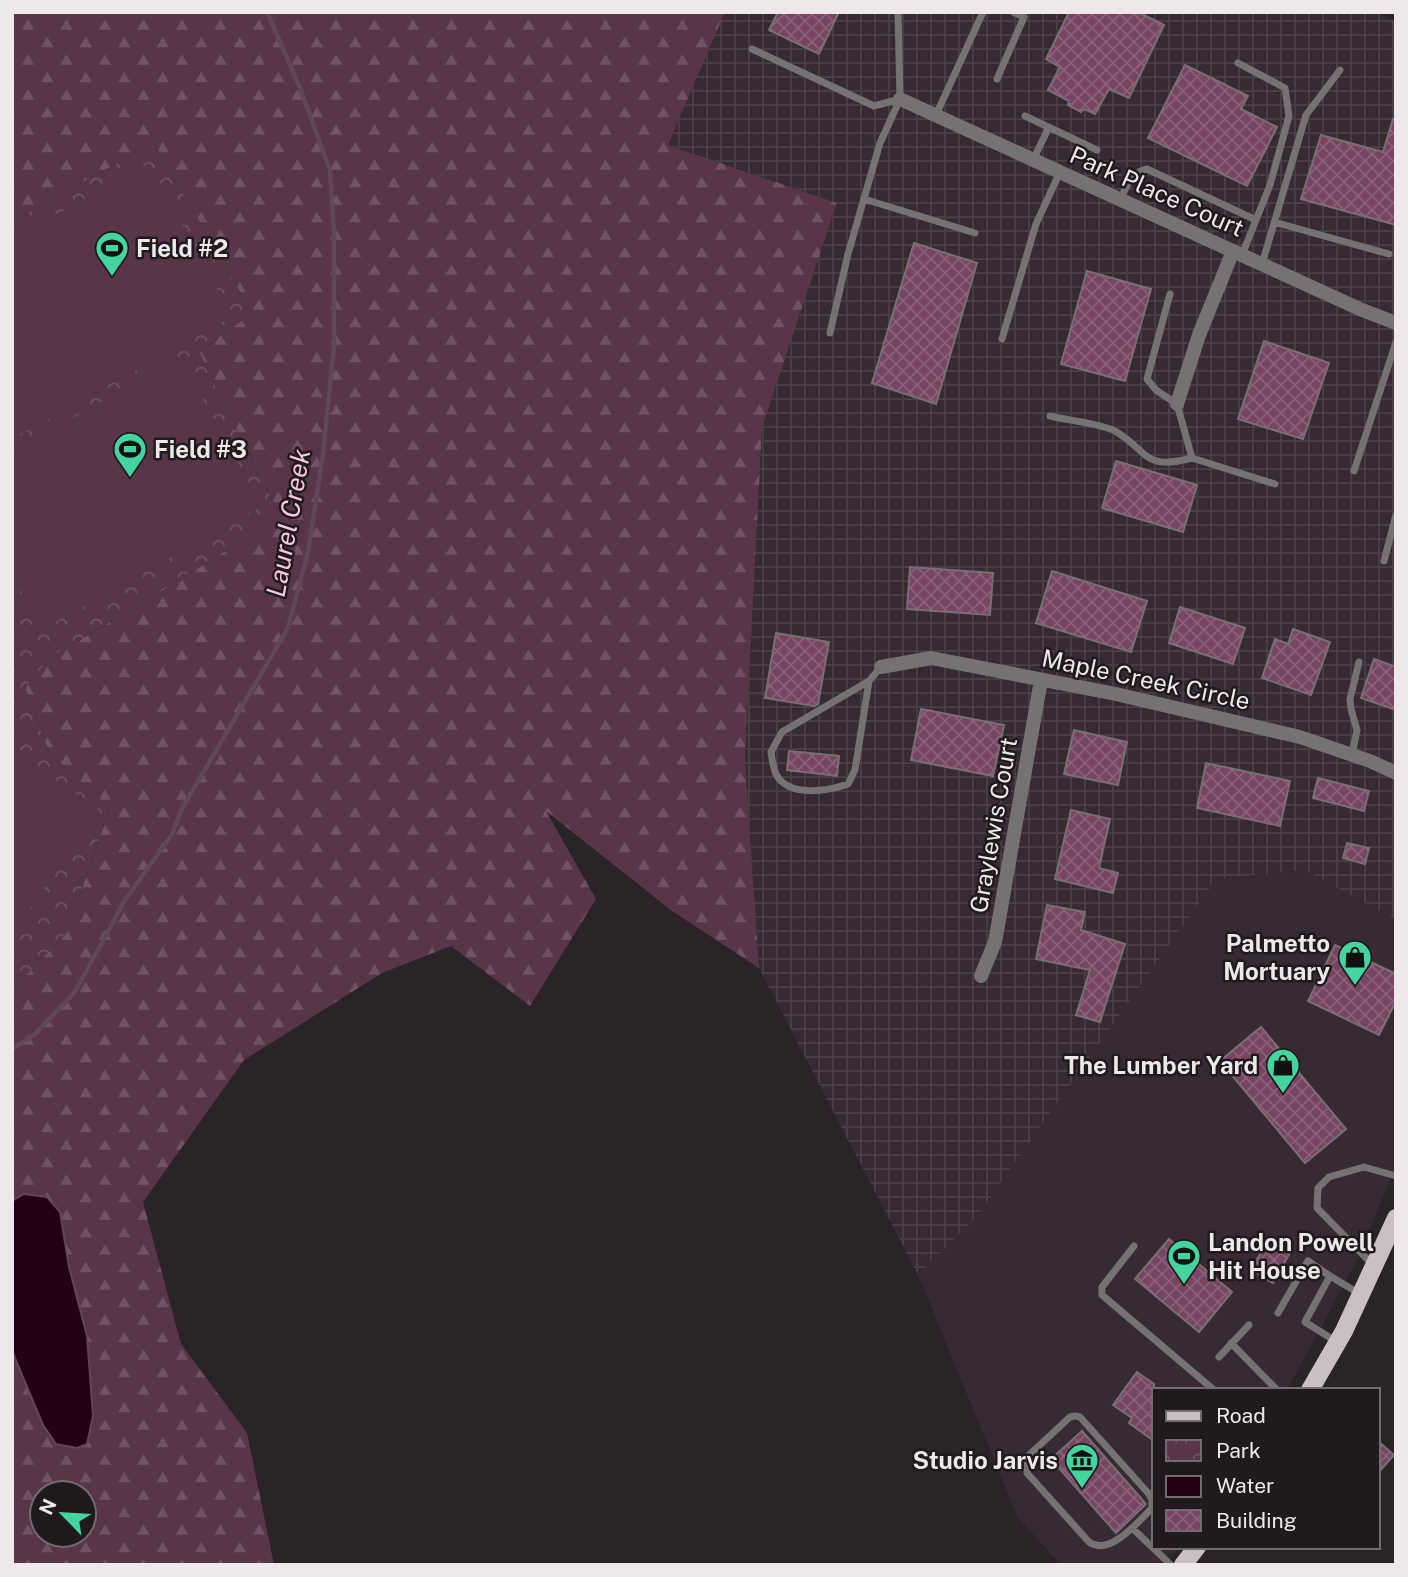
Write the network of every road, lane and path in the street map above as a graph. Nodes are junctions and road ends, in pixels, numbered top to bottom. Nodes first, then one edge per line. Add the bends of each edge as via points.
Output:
1 (898, 12) edge
2 (983, 12) edge
3 (1013, 12) edge
4 (752, 49) dead end
5 (1238, 63) dead end
6 (1340, 70) dead end
7 (997, 79) dead end
8 (900, 99) junction
9 (936, 115) junction
10 (1025, 116) dead end
11 (1049, 127) junction
12 (1097, 150) dead end
13 (1033, 160) junction
14 (1060, 172) junction
15 (864, 199) junction
16 (1119, 199) junction
17 (1256, 220) junction
18 (1274, 222) junction
19 (975, 233) dead end
20 (1238, 253) junction
21 (1389, 254) dead end
22 (1262, 264) junction
23 (1170, 294) dead end
24 (1396, 323) edge
25 (830, 333) dead end
26 (1002, 339) dead end
27 (1396, 342) edge
28 (1177, 404) junction
29 (1050, 416) dead end
30 (1192, 458) junction
31 (1354, 471) dead end
32 (1275, 484) dead end
33 (1396, 515) edge
34 (1384, 561) dead end
35 (1359, 662) dead end
36 (881, 667) joint
37 (1041, 680) junction
38 (869, 681) junction
39 (1352, 755) junction
40 (1396, 773) edge
41 (981, 976) dead end
42 (1396, 1176) edge
43 (1396, 1218) edge
44 (1134, 1246) dead end
45 (1375, 1266) junction
46 (1331, 1276) junction
47 (1361, 1295) junction
48 (1278, 1313) dead end
49 (1249, 1325) dead end
50 (1337, 1342) junction
51 (1231, 1343) junction
52 (1219, 1357) dead end
53 (1212, 1388) edge
54 (1275, 1388) edge
55 (1311, 1388) edge
56 (1132, 1528) junction
57 (1152, 1547) edge
58 (1154, 1549) edge
59 (1195, 1549) edge
60 (1171, 1565) edge
61 (1183, 1565) edge

1 - 8 lane
2 - 9 lane
3 - 7 lane via 1024,17
4 - 8 lane via 874,106
5 - 17 lane via 1285,88 1289,116
6 - 18 lane via 1306,114
8 - 9 street, Park Place Court
8 - 15 lane via 880,143
9 - 13 street, Park Place Court
10 - 11 lane
11 - 12 lane
11 - 13 lane
13 - 14 street, Park Place Court
14 - 16 street, Park Place Court
14 - 26 lane via 1036,224
15 - 19 lane
15 - 25 lane
16 - 17 lane via 1132,177 1147,169
16 - 20 street, Park Place Court
17 - 20 lane
18 - 21 lane
18 - 22 lane
20 - 22 street, Park Place Court
20 - 28 street via 1199,335
22 - 24 street, Park Place Court
23 - 28 lane via 1147,379
27 - 31 lane
28 - 30 lane
29 - 30 lane via 1114,430 1152,460 1166,464
30 - 32 lane
33 - 34 lane
35 - 39 lane via 1350,699 1357,725
36 - 37 street, Maple Creek Circle via 930,659
36 - 38 lane
37 - 39 street, Maple Creek Circle via 1252,724
37 - 41 street, Graylewis Court via 1007,884 995,942
38 - 38 lane via 782,732 771,752 777,776 805,791 848,784 855,770
39 - 40 street, Maple Creek Circle
42 - 45 lane via 1364,1167 1329,1177 1318,1188 1317,1208
43 - 45 main road
44 - 53 lane via 1102,1287 1102,1295
45 - 47 main road
46 - 47 lane
46 - 48 lane via 1308,1261
46 - 50 lane via 1306,1322
47 - 50 main road
49 - 51 lane
50 - 55 main road
51 - 52 lane
51 - 54 lane
56 - 56 lane via 1152,1508 1149,1494 1080,1417 1070,1417 1028,1456 1027,1473 1095,1547 1107,1546
56 - 57 lane
58 - 60 lane
59 - 61 main road

